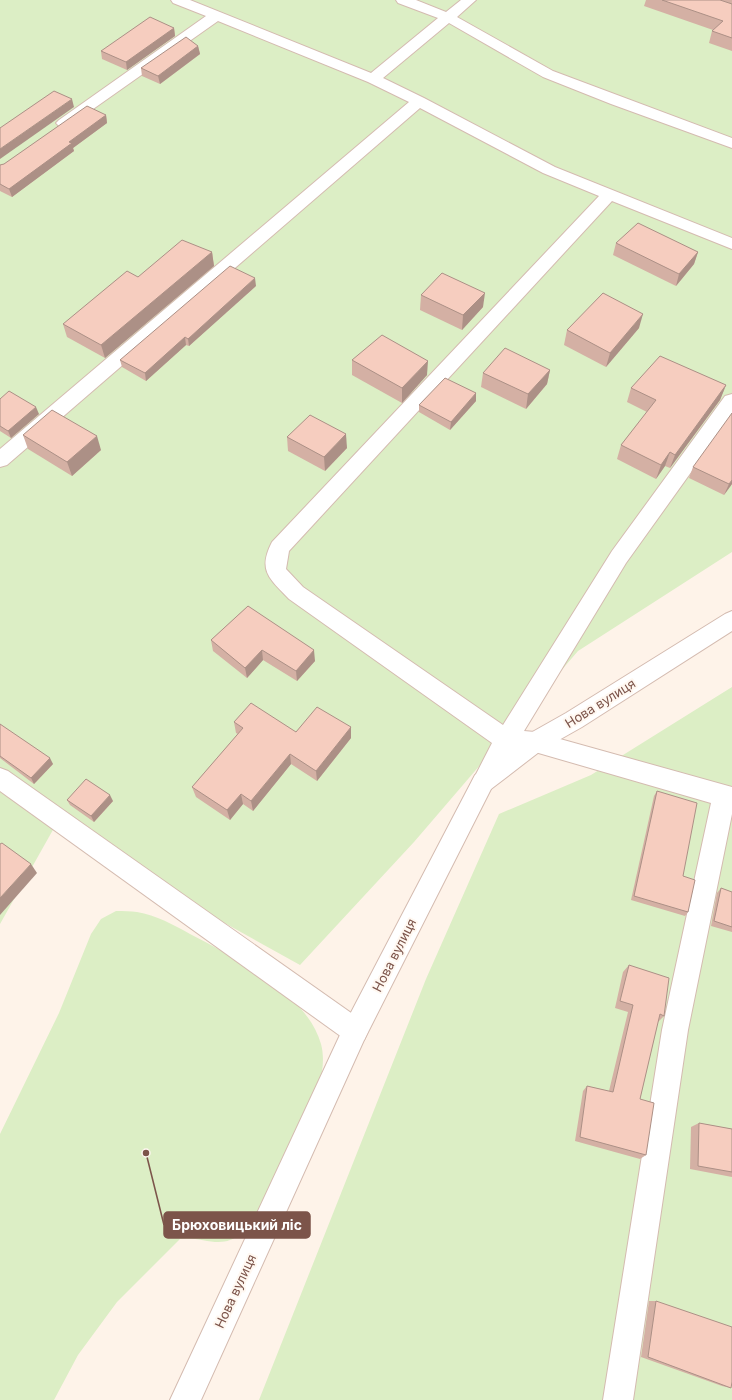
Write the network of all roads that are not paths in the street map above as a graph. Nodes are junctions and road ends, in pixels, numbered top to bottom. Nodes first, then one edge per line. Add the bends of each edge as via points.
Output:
1 (178, 0) edge
2 (403, 0) edge
3 (469, 0) edge
4 (216, 16) junction
5 (448, 17) junction
6 (373, 79) junction
7 (419, 101) junction
8 (51, 132) edge
9 (732, 143) edge
10 (609, 195) junction
11 (732, 244) edge
12 (732, 401) edge
13 (0, 460) edge
14 (732, 620) edge
15 (506, 740) junction
16 (535, 742) junction
17 (0, 778) edge
18 (483, 782) junction
19 (728, 797) edge
20 (355, 1031) junction
21 (185, 1400) edge
22 (618, 1400) edge

1 - 4 street
2 - 5 street
3 - 5 street
4 - 6 street
4 - 8 street
5 - 6 street
5 - 9 street via 548,74
6 - 7 street
7 - 10 street via 549,170
7 - 13 street
10 - 11 street
10 - 15 street via 279,548 275,572 296,593
12 - 15 street via 619,557
14 - 16 street, Нова вулиця
15 - 16 street
15 - 18 street
16 - 18 street, Нова вулиця
16 - 19 street
17 - 20 street
18 - 20 street, Нова вулиця
19 - 22 street via 675,1030
20 - 21 street, Нова вулиця

